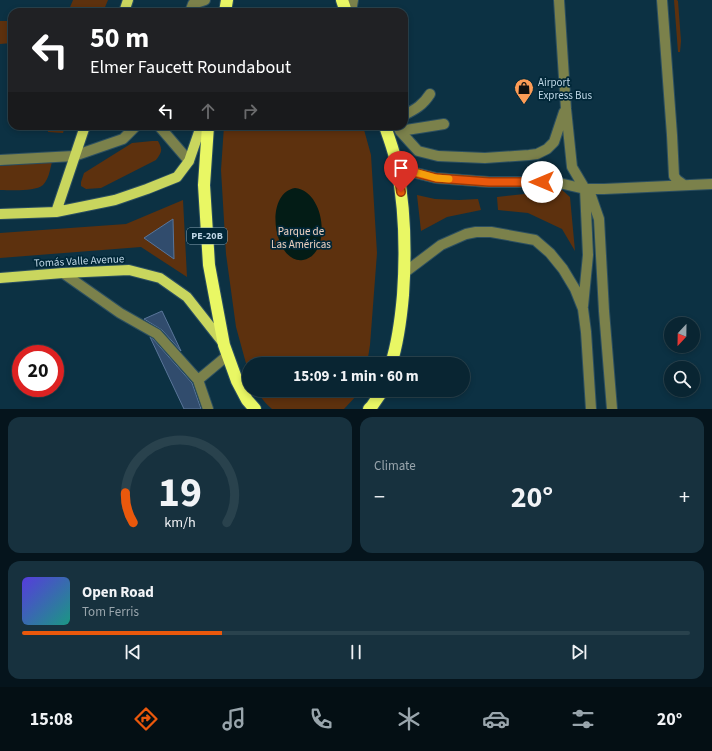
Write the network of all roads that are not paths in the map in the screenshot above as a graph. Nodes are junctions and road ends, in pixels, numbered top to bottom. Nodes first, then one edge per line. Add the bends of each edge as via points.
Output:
1 (205, 0) edge
2 (559, 0) edge
3 (662, 0) edge
4 (192, 8) edge
5 (430, 94) dead end
6 (566, 109) junction
7 (408, 113) edge
8 (444, 124) dead end
9 (408, 128) edge
10 (84, 130) edge
11 (132, 130) edge
12 (162, 130) edge
13 (200, 130) edge
14 (208, 130) edge
15 (386, 130) edge
16 (400, 130) edge
17 (74, 156) junction
18 (0, 160) edge
19 (189, 161) junction
20 (397, 165) junction
21 (712, 184) edge
22 (684, 185) junction
23 (585, 188) junction
24 (56, 212) junction
25 (0, 214) edge
26 (63, 273) junction
27 (404, 273) junction
28 (0, 278) edge
29 (583, 309) junction
30 (226, 350) junction
31 (393, 357) edge
32 (198, 380) junction
33 (378, 397) edge
34 (382, 397) edge
35 (208, 409) edge
36 (255, 409) edge
37 (369, 409) edge
38 (380, 409) edge
39 (591, 409) edge
40 (612, 409) edge

1 - 4 lane via 193,4
2 - 6 lane
3 - 22 lane via 674,176
5 - 7 lane via 417,109
6 - 16 lane via 554,142 537,154 485,158 438,156 418,151
6 - 23 lane via 572,167
8 - 9 lane
10 - 17 main road
11 - 17 lane via 122,139
12 - 19 lane
13 - 19 main road
14 - 30 highway, PE-20B via 204,185 209,265
15 - 20 highway
17 - 18 lane
17 - 24 main road
19 - 24 main road via 177,177 147,189 115,200
20 - 23 lane via 436,178 489,182 555,182
20 - 27 highway via 404,219
21 - 22 lane
22 - 23 lane
23 - 29 lane via 588,254
23 - 40 lane via 591,196 599,219
24 - 25 main road
26 - 28 main road, Tomás Valle Avenue
26 - 30 main road, Tomás Valle Avenue via 129,270 160,278 187,297
26 - 32 lane via 120,313 156,334
27 - 29 lane via 441,245 466,234 491,232 535,240 563,269
27 - 31 highway via 401,313
29 - 39 lane
30 - 32 lane
30 - 36 highway, PE-20B via 236,381
32 - 35 lane
33 - 37 highway
34 - 38 highway

